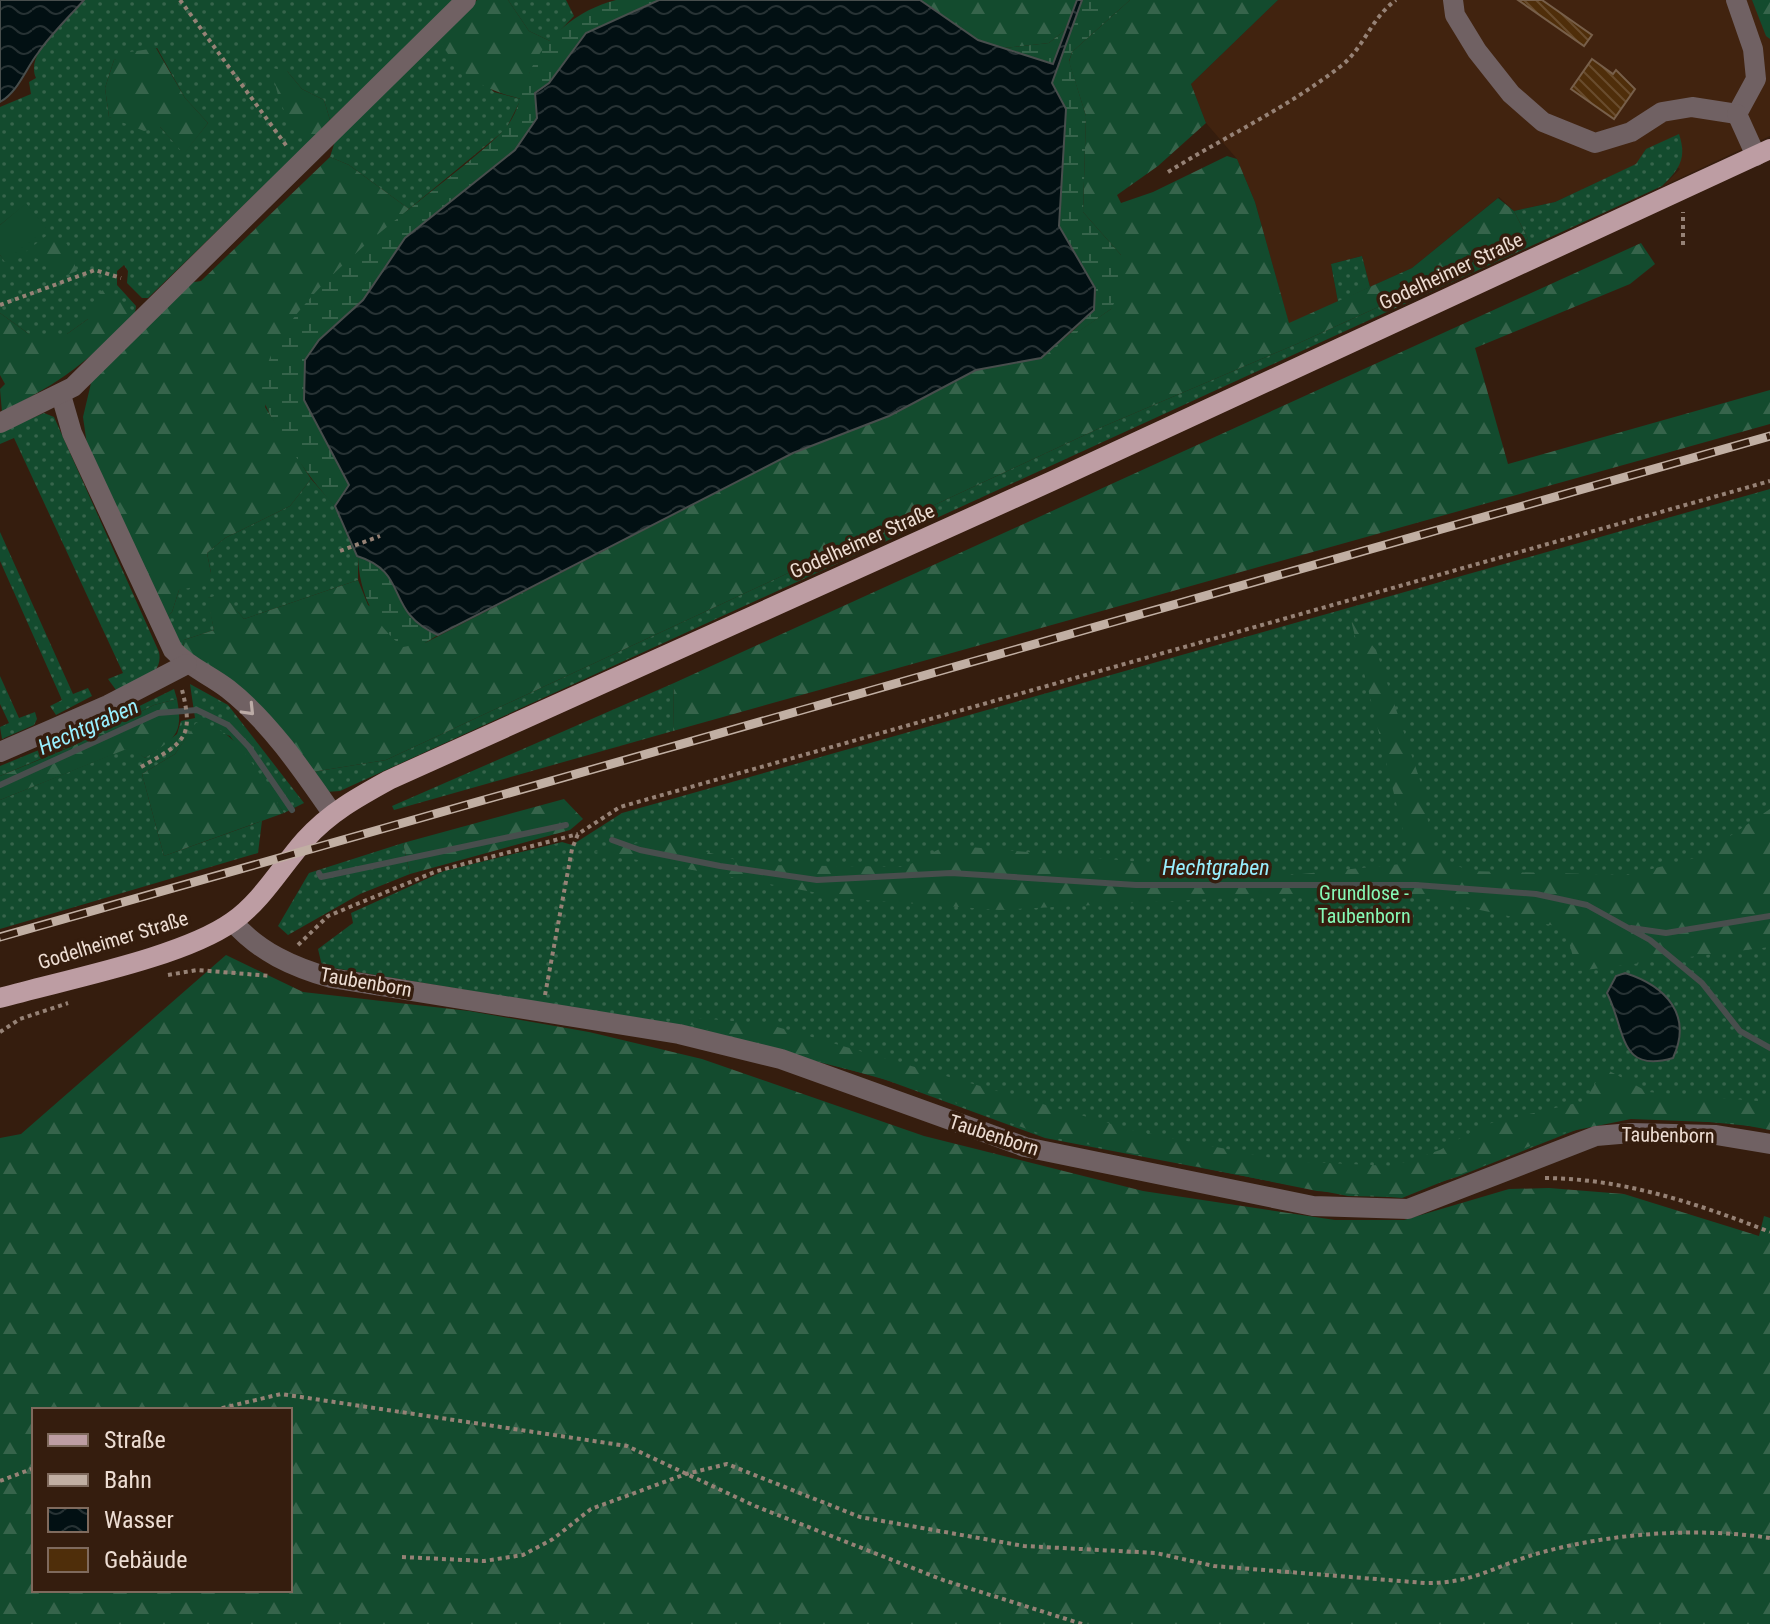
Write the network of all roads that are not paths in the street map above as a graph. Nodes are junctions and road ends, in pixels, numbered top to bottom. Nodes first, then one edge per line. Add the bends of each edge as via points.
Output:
1 (466, 0) edge
2 (1453, 0) edge
3 (1736, 0) edge
4 (1737, 114) junction
5 (1763, 152) edge
6 (61, 395) junction
7 (0, 423) edge
8 (187, 664) junction
9 (0, 752) edge
10 (332, 813) junction
11 (233, 922) junction
12 (0, 998) edge
13 (1770, 1144) edge

1 - 6 lane
2 - 4 lane via 1455,15 1477,51 1511,94 1543,122 1595,143 1631,132 1662,112 1692,107
3 - 4 lane via 1753,49 1756,79
4 - 5 lane
5 - 10 main road, Godelheimer Straße via 1066,475 389,780
6 - 7 lane
6 - 8 lane via 72,433 152,610 173,650
8 - 9 lane
8 -> 10 lane via 239,699
10 - 11 main road, Godelheimer Straße
11 - 12 main road, Godelheimer Straße via 167,951
11 - 13 lane, Taubenborn via 256,945 304,970 679,1034 781,1059 1025,1147 1313,1206 1408,1209 1596,1136 1716,1135

